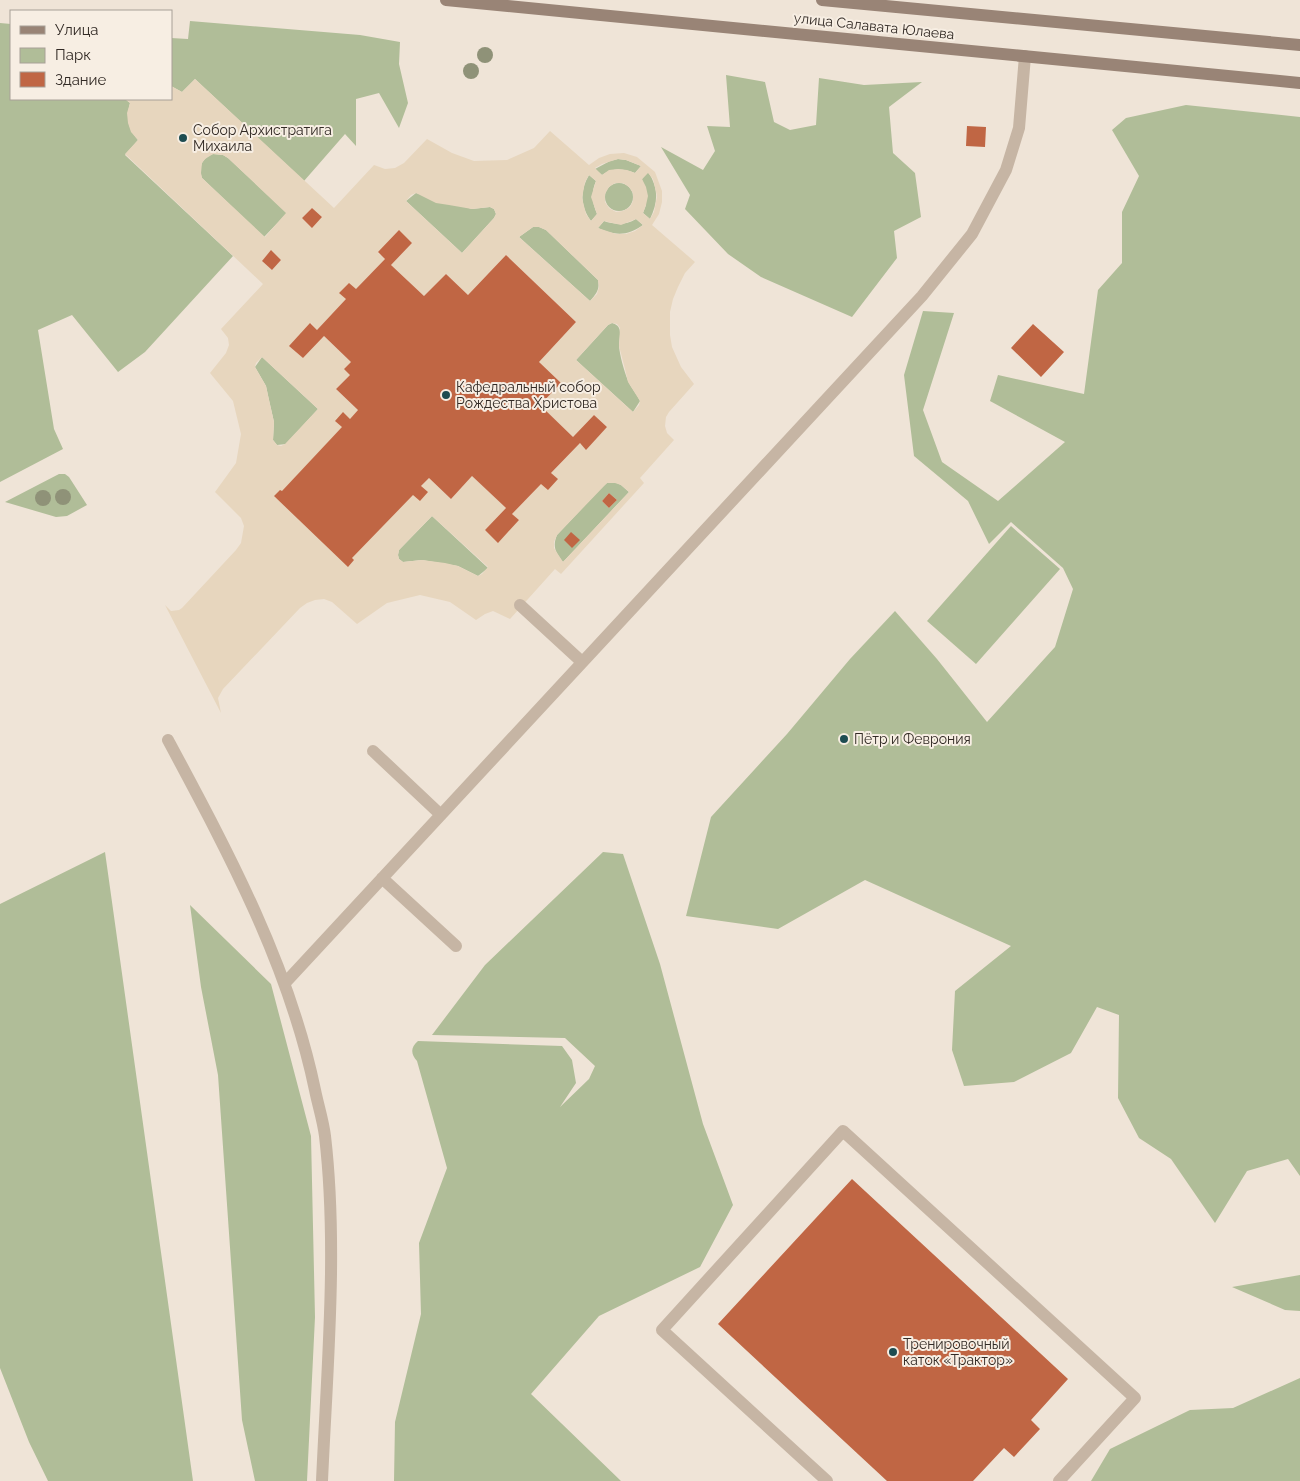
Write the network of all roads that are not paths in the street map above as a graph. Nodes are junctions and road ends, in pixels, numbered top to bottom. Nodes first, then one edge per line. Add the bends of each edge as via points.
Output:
1 (446, 0) edge
2 (822, 0) edge
3 (1300, 45) edge
4 (1025, 56) junction
5 (1300, 83) edge
6 (520, 605) dead end
7 (582, 662) junction
8 (168, 740) dead end
9 (373, 751) dead end
10 (441, 815) junction
11 (382, 878) junction
12 (456, 946) dead end
13 (285, 983) junction
14 (322, 1481) edge
15 (827, 1481) edge
16 (1059, 1481) edge

1 - 4 main road, улица Салавата Юлаева
2 - 3 main road, улица Салавата Юлаева
4 - 5 main road, улица Салавата Юлаева
4 - 7 lane via 1018,128 1006,170 972,234 922,296
6 - 7 lane
7 - 10 lane
8 - 13 lane via 232,861
9 - 10 lane
10 - 11 lane
11 - 12 lane
11 - 13 lane
13 - 14 lane via 308,1057 325,1134 330,1285
15 - 16 lane via 662,1330 843,1131 1135,1398

